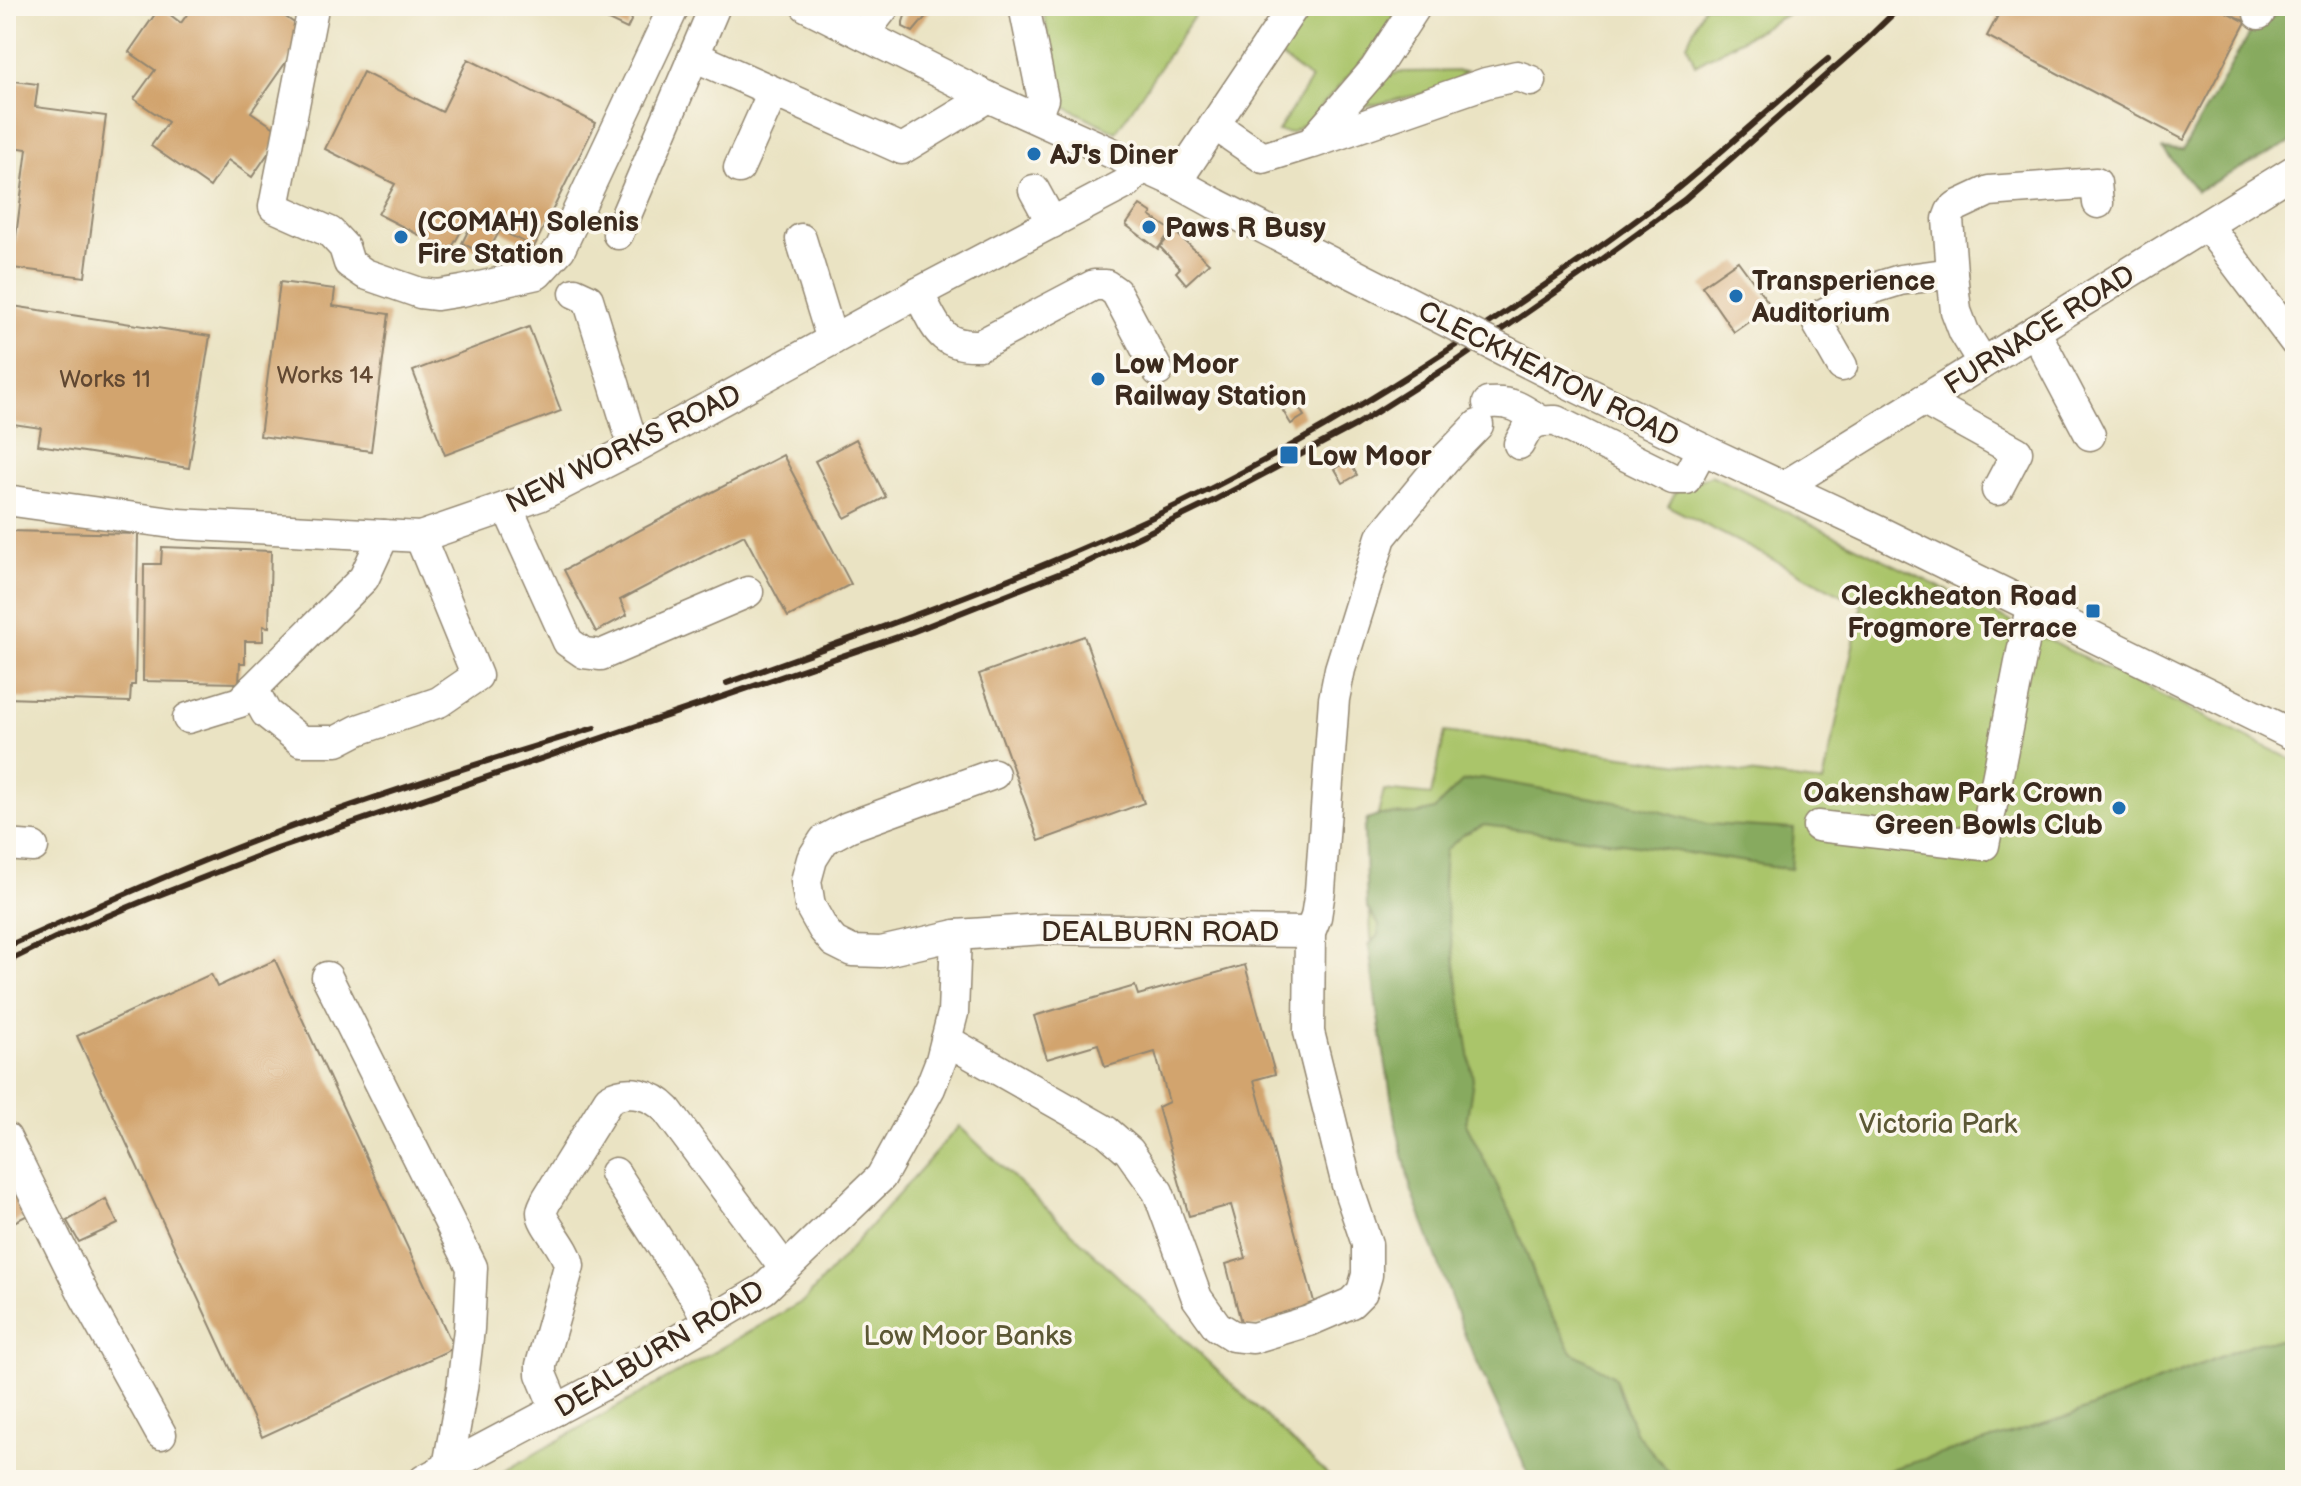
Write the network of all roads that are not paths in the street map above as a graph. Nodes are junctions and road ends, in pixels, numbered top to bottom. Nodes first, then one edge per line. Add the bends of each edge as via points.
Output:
1 (715, 6) edge
2 (806, 6) edge
3 (885, 6) edge
4 (1024, 6) edge
5 (1294, 6) edge
6 (1416, 6) edge
7 (313, 8) edge
8 (666, 8) dead end
9 (863, 34) junction
10 (694, 56) junction
11 (1531, 81) dead end
12 (773, 92) junction
13 (988, 97) junction
14 (1036, 117) junction
15 (1215, 125) junction
16 (1311, 143) junction
17 (1141, 167) junction
18 (739, 168) dead end
19 (2295, 170) edge
20 (1176, 182) junction
21 (1034, 190) dead end
22 (2098, 203) dead end
23 (1052, 223) junction
24 (2207, 225) junction
25 (618, 234) dead end
26 (801, 239) dead end
27 (1952, 273) junction
28 (575, 293) dead end
29 (918, 293) junction
30 (2035, 331) junction
31 (832, 340) junction
32 (2295, 342) edge
33 (1983, 363) junction
34 (1842, 366) dead end
35 (1158, 371) dead end
36 (1923, 400) junction
37 (1539, 420) junction
38 (2090, 435) dead end
39 (1519, 444) dead end
40 (634, 448) junction
41 (1702, 449) junction
42 (1783, 487) junction
43 (1997, 490) dead end
44 (6, 500) edge
45 (507, 507) junction
46 (384, 535) junction
47 (420, 537) junction
48 (748, 592) dead end
49 (2031, 607) junction
50 (253, 689) junction
51 (188, 718) dead end
52 (2295, 736) edge
53 (994, 774) dead end
54 (1818, 826) dead end
55 (1310, 932) junction
56 (956, 935) junction
57 (327, 977) dead end
58 (946, 1040) junction
59 (6, 1138) edge
60 (615, 1173) dead end
61 (785, 1269) junction
62 (708, 1322) junction
63 (556, 1410) junction
64 (161, 1434) dead end
65 (436, 1474) edge

1 - 10 street
2 - 9 street, CLECKHEATON ROAD
3 - 9 street
4 - 14 street via 1043,99
5 - 15 street
6 - 16 street via 1375,69
7 - 8 street via 274,207 330,232 344,247 349,263 365,274 437,295 537,274 560,249 672,11
9 - 13 street, CLECKHEATON ROAD
10 - 12 street
10 - 25 street
11 - 16 street via 1517,76 1486,83
12 - 13 street via 902,149
12 - 18 street
13 - 14 street, CLECKHEATON ROAD
14 - 17 street, CLECKHEATON ROAD
15 - 16 street via 1263,158
15 - 20 street
17 - 20 street, CLECKHEATON ROAD
17 - 23 street, NEW WORKS ROAD via 1127,183
19 - 24 street, FURNACE ROAD
20 - 41 street, CLECKHEATON ROAD, bridge
21 - 23 street
22 - 27 street via 2096,183 1989,191 1941,201 1948,219
23 - 29 street, NEW WORKS ROAD
24 - 30 street, FURNACE ROAD
24 - 32 street
26 - 31 street
27 - 33 street via 1956,311
27 - 34 street via 1874,288 1821,315 1818,324
28 - 40 street via 588,299
29 - 31 street, NEW WORKS ROAD
29 - 35 street via 942,335 963,346 980,345 1094,285 1106,285 1116,292
30 - 33 street, FURNACE ROAD
30 - 38 street
31 - 40 street, NEW WORKS ROAD
33 - 36 street, FURNACE ROAD
36 - 42 street, FURNACE ROAD
36 - 43 street via 2017,452
37 - 39 street via 1527,428
37 - 41 street via 1556,421 1673,479 1686,479
37 - 55 street, DEALBURN ROAD via 1504,401 1483,414 1381,537 1334,699 1320,891
40 - 45 street, NEW WORKS ROAD
41 - 42 street, CLECKHEATON ROAD
42 - 49 street, CLECKHEATON ROAD
44 - 46 street, NEW WORKS ROAD via 179,524
45 - 47 street, NEW WORKS ROAD
45 - 48 street via 568,642 584,653 601,655
46 - 47 street, NEW WORKS ROAD
46 - 50 street via 364,578
47 - 50 street via 477,676 439,702 337,741 301,741 266,713
49 - 52 street, CLECKHEATON ROAD
49 - 54 street via 1984,845
50 - 51 street via 240,702
53 - 56 street via 824,840 806,881 810,906 823,929 852,951 881,952
55 - 56 street, DEALBURN ROAD via 1045,929
55 - 58 street, DEALBURN ROAD via 1309,1032 1367,1244 1367,1275 1362,1292 1351,1303 1253,1338 1233,1336 1217,1326 1197,1298 1158,1192 1129,1151 1106,1131
56 - 58 street, DEALBURN ROAD via 953,1013
57 - 65 street via 472,1267 464,1373
58 - 61 street, DEALBURN ROAD via 930,1088 881,1177
59 - 64 street
60 - 62 street
61 - 62 street, DEALBURN ROAD via 764,1289
61 - 63 street via 660,1102 638,1093 609,1099 542,1212 569,1266 541,1365
62 - 63 street, DEALBURN ROAD
63 - 65 street, DEALBURN ROAD

